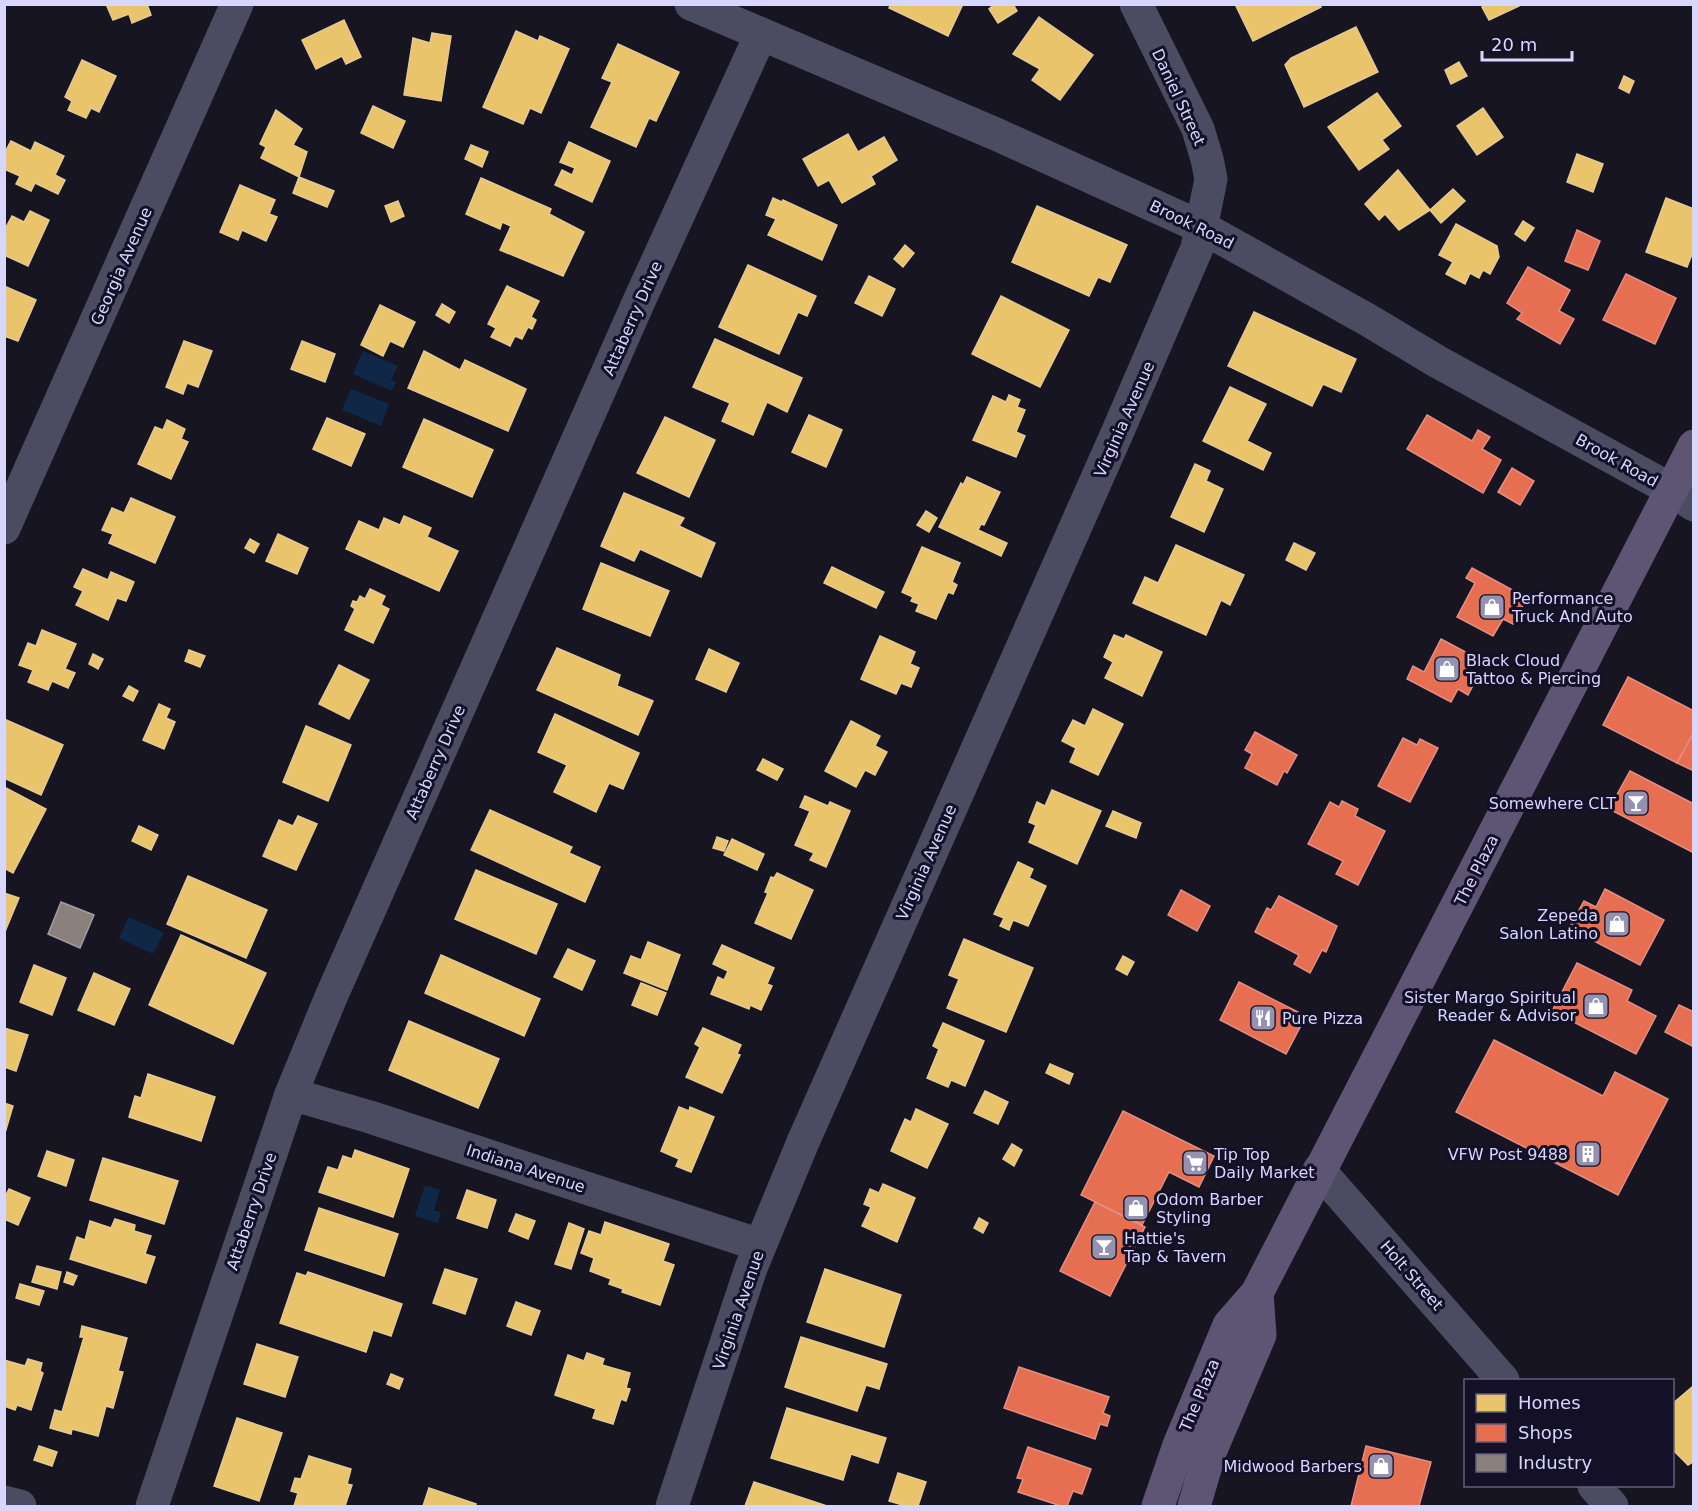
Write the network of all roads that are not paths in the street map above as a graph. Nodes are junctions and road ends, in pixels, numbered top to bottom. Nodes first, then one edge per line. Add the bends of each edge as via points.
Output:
1 (237, 4) edge
2 (691, 4) edge
3 (1136, 4) edge
4 (761, 34) junction
5 (1203, 228) junction
6 (1694, 446) edge
7 (1682, 497) edge
8 (4, 528) edge
9 (291, 1094) junction
10 (1319, 1170) junction
11 (760, 1245) junction
12 (1257, 1293) junction
13 (1502, 1379) edge
14 (1596, 1487) edge
15 (4, 1502) edge
16 (20, 1506) edge
17 (152, 1506) edge
18 (672, 1506) edge
19 (1158, 1506) edge
20 (1194, 1506) edge
21 (1612, 1506) edge

1 - 8 street, Georgia Avenue
2 - 4 street, Brook Road
3 - 5 street, Daniel Street via 1197,129 1207,159 1211,179
4 - 5 street, Brook Road
4 - 9 street, Attaberry Drive via 588,416
5 - 7 street, Brook Road
5 - 11 street, Virginia Avenue via 1118,431
6 - 7 main road, The Plaza
7 - 10 main road, The Plaza via 1446,927
9 - 11 street, Indiana Avenue
9 - 17 street, Attaberry Drive
10 - 12 main road, The Plaza
10 - 13 street, Holt Street
11 - 18 street, Virginia Avenue
12 - 19 main road, The Plaza via 1229,1325 1179,1444
12 - 20 main road, The Plaza via 1260,1335 1210,1452
14 - 21 street
15 - 16 street

